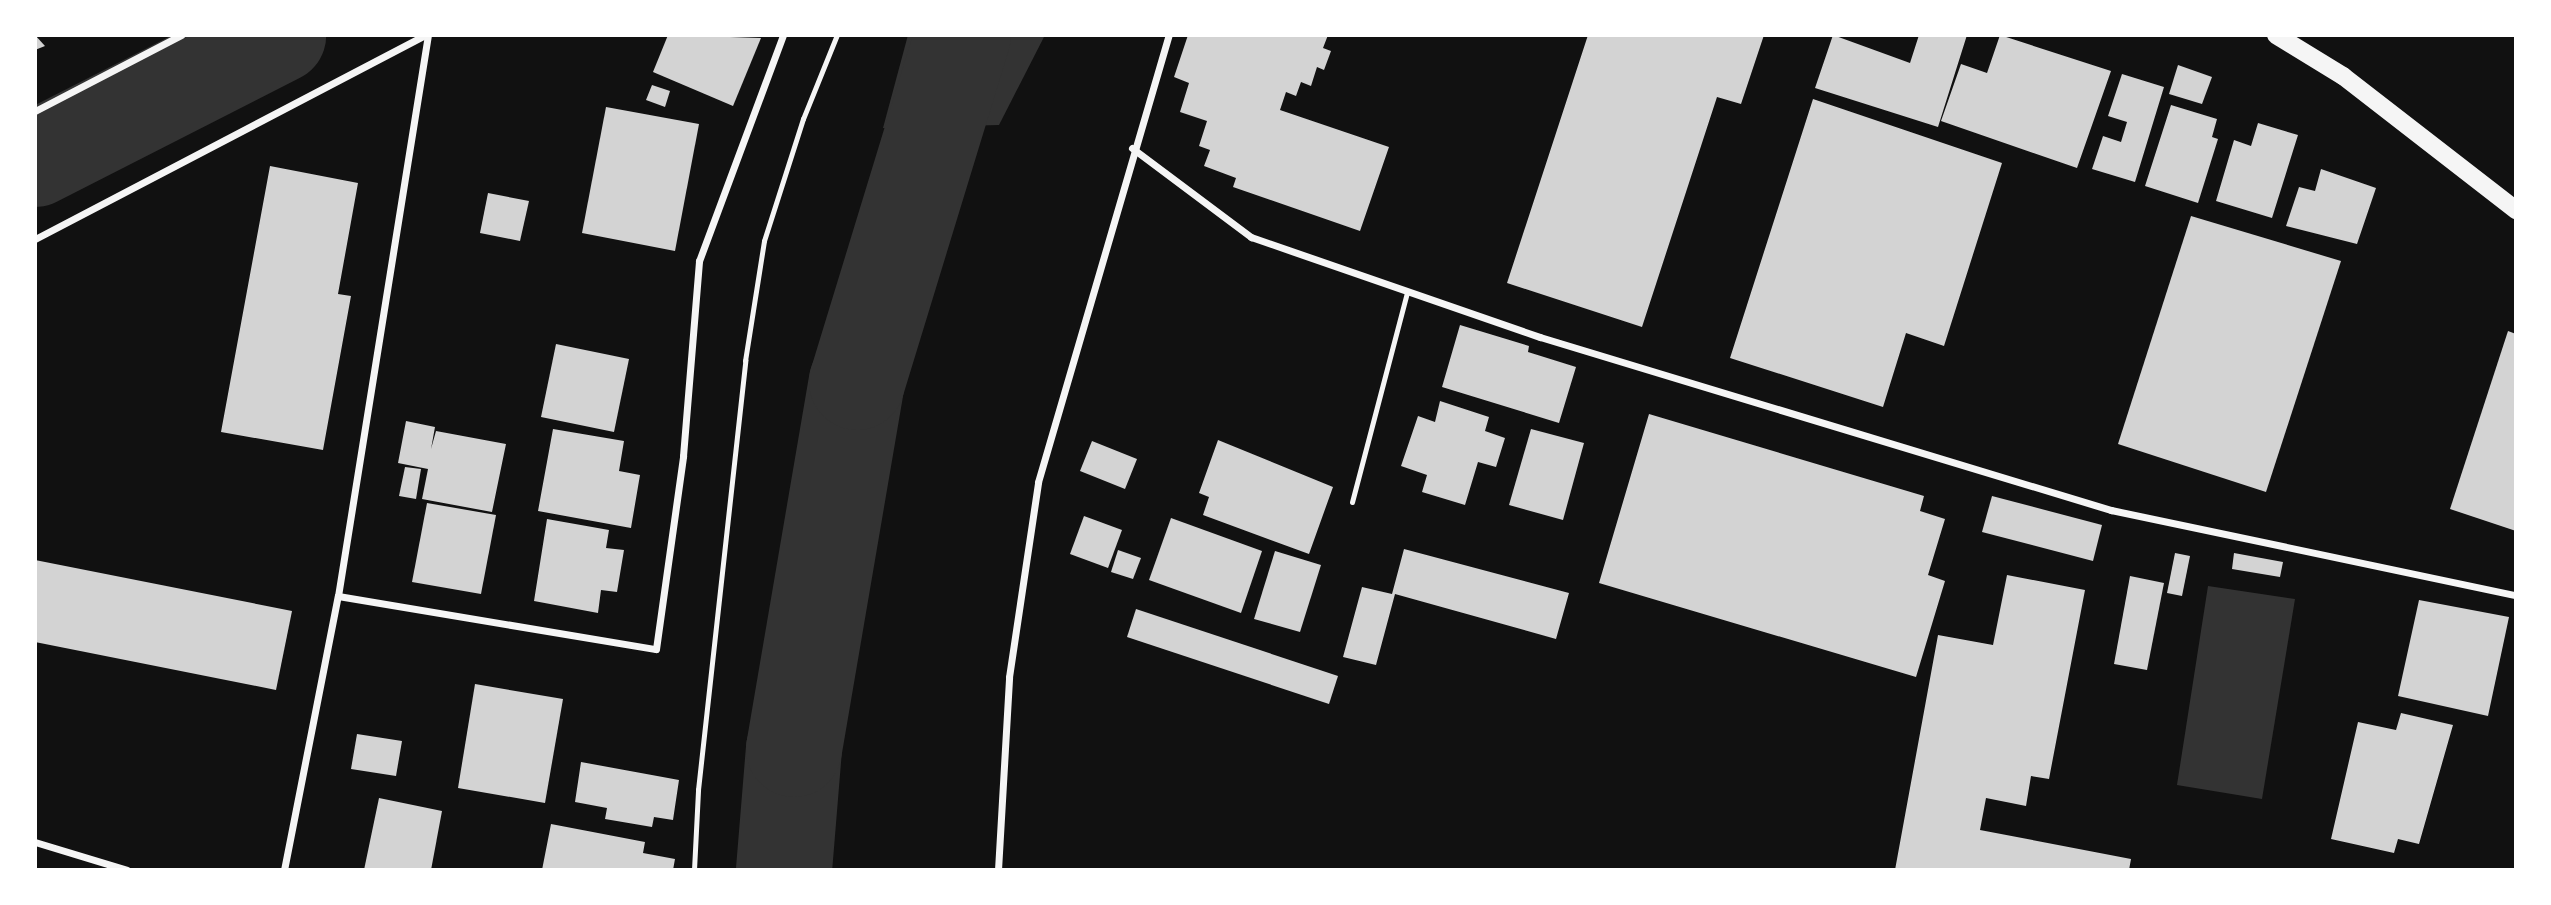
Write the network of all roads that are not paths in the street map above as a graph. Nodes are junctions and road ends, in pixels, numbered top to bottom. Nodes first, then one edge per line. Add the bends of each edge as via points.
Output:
1 (181, 35) edge
2 (427, 35) edge
3 (783, 35) edge
4 (1169, 35) edge
5 (2276, 35) edge
6 (35, 111) edge
7 (1132, 148) junction
8 (2516, 210) edge
9 (35, 239) edge
10 (1407, 293) junction
11 (1352, 502) dead end
12 (2516, 595) edge
13 (338, 596) junction
14 (35, 842) edge
15 (127, 870) edge
16 (284, 870) edge
17 (998, 870) edge

1 - 6 street
2 - 9 street
2 - 13 street
3 - 13 street via 699,261 683,456 656,649
4 - 7 street
5 - 8 main road via 2343,76
7 - 10 street via 1251,237
7 - 17 street via 1038,482 1009,677
10 - 11 lane
10 - 12 street via 2111,510
13 - 16 street
14 - 15 street

